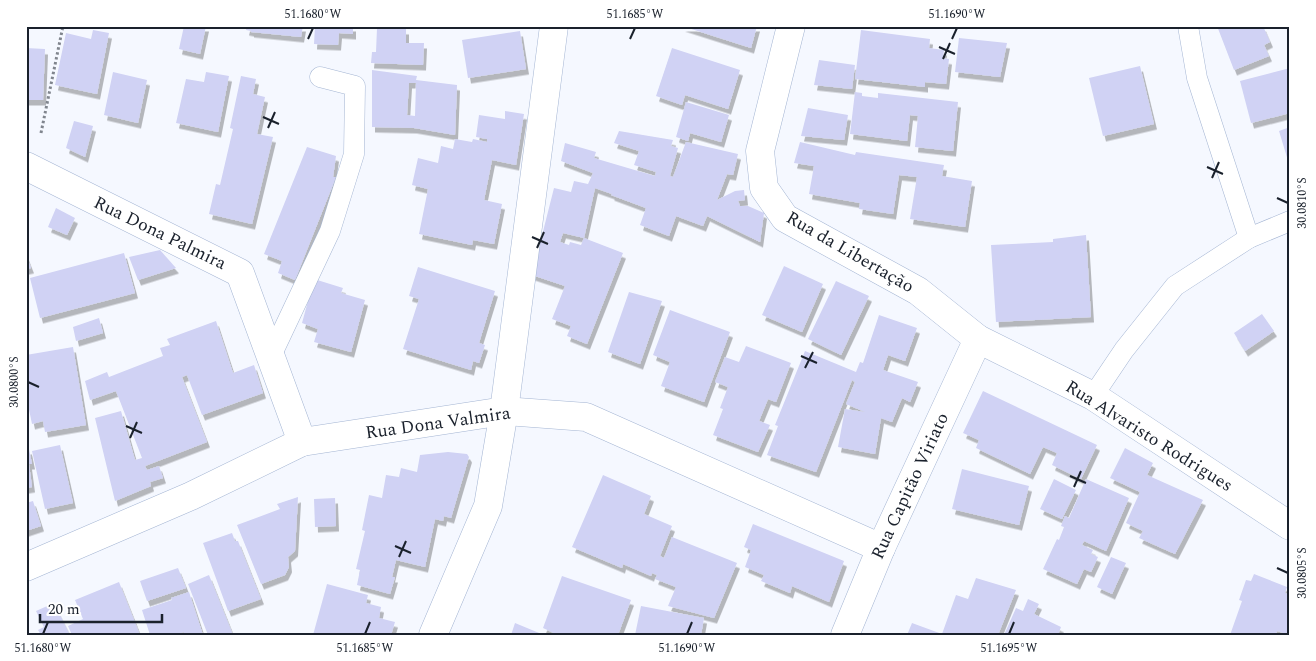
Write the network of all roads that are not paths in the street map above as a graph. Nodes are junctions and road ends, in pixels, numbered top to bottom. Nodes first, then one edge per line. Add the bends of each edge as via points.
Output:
1 (554, 26) edge
2 (791, 26) edge
3 (1188, 26) edge
4 (320, 78) dead end
5 (30, 168) edge
6 (1290, 221) edge
7 (1248, 238) junction
8 (978, 339) junction
9 (271, 356) junction
10 (1093, 396) junction
11 (504, 410) junction
12 (302, 442) junction
13 (1290, 526) edge
14 (880, 548) junction
15 (26, 567) edge
16 (433, 635) edge
17 (845, 635) edge

1 - 11 street
2 - 8 street, Rua da Libertação via 760,151 764,188 785,218 918,291
3 - 7 lane via 1197,78
4 - 9 lane via 355,86 354,154 330,231
5 - 9 street, Rua Dona Palmira via 240,273
6 - 7 lane
7 - 10 lane via 1175,286 1124,350
8 - 10 street, Rua Alvaristo Rodrigues
8 - 14 street, Rua Capitão Viriato
9 - 12 street, Rua Dona Palmira
10 - 13 street, Rua Alvaristo Rodrigues
11 - 12 street, Rua Dona Valmira
11 - 14 street, Rua Dona Valmira via 586,417
11 - 16 street via 488,506
12 - 15 street, Rua Dona Valmira via 191,496
14 - 17 street, Rua Capitão Viriato

